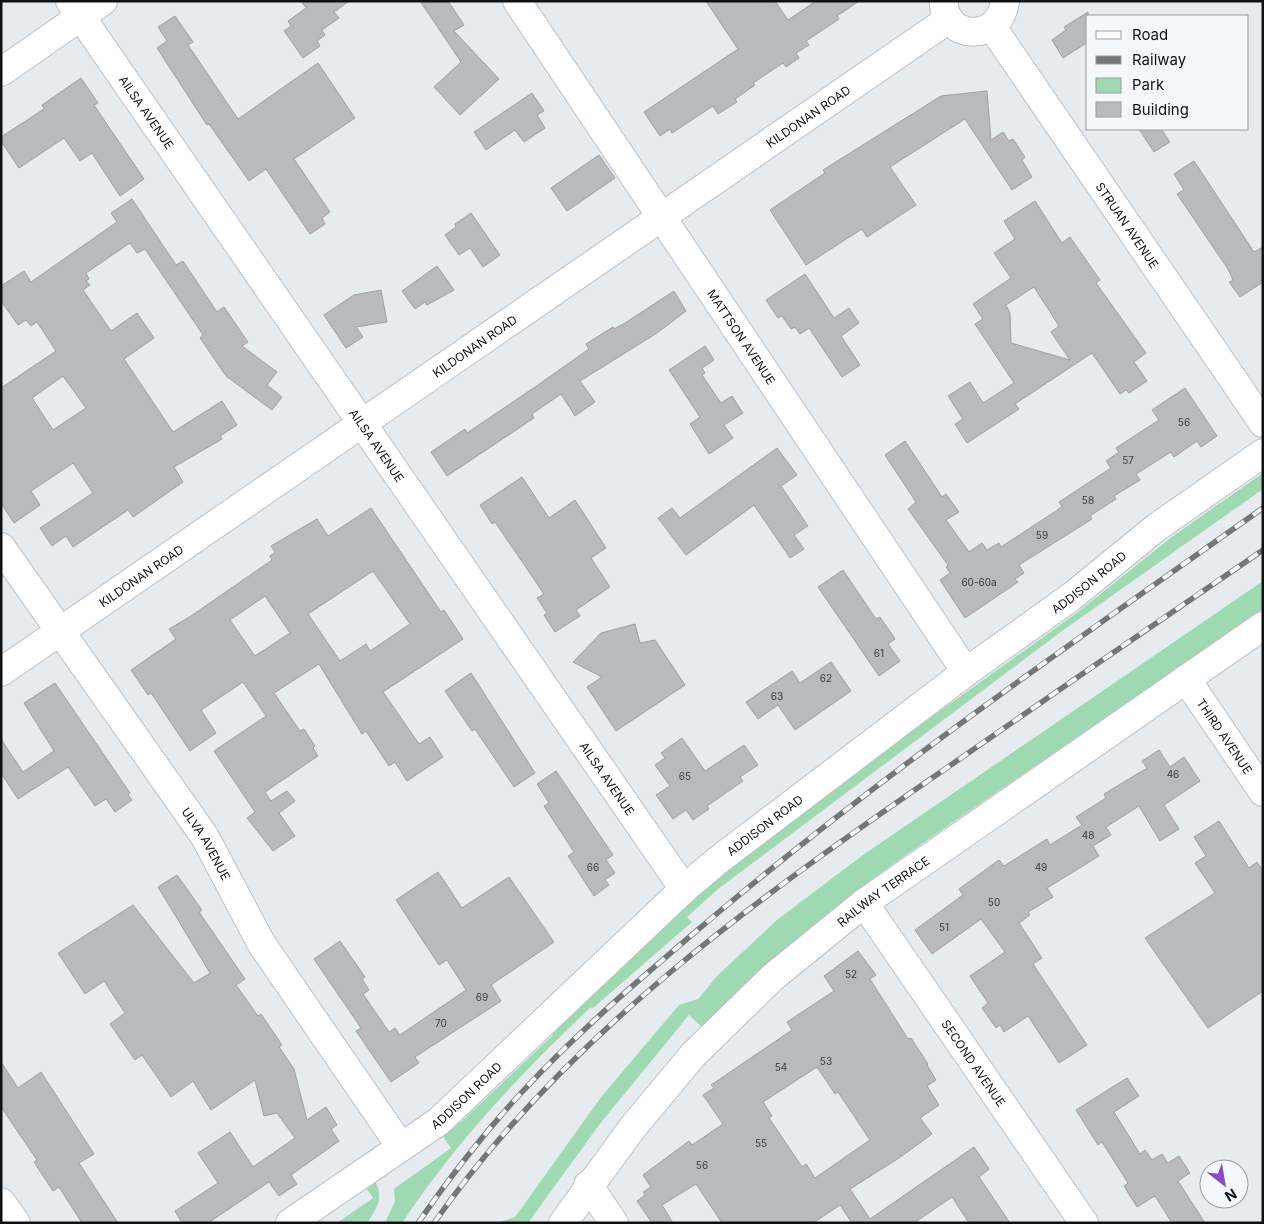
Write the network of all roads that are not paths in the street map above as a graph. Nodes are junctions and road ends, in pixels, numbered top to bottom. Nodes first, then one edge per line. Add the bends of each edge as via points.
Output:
1 (517, 1) edge
2 (1005, 1) edge
3 (85, 6) edge
4 (947, 10) edge
5 (992, 27) junction
6 (1, 72) edge
7 (662, 218) junction
8 (1263, 423) edge
9 (362, 424) junction
10 (1263, 453) edge
11 (1, 547) edge
12 (1263, 626) edge
13 (60, 631) junction
14 (1, 672) edge
15 (966, 672) junction
16 (1186, 679) junction
17 (1263, 792) edge
18 (684, 888) junction
19 (864, 903) junction
20 (401, 1147) junction
21 (588, 1185) junction
22 (1, 1202) edge
23 (16, 1223) edge
24 (290, 1223) edge
25 (563, 1223) edge
26 (614, 1223) edge
27 (1084, 1223) edge

1 - 7 street, MATTSON AVENUE
2 - 5 street via 1001,18
3 - 6 street
3 - 9 street, AILSA AVENUE
4 - 5 street via 958,28 974,33
4 - 7 street, KILDONAN ROAD
5 - 8 street, STRUAN AVENUE
7 - 9 street, KILDONAN ROAD
7 - 15 street, MATTSON AVENUE
9 - 13 street, KILDONAN ROAD
9 - 18 street, AILSA AVENUE
10 - 15 street, ADDISON ROAD via 1157,527 1071,597
11 - 13 street, ULVA AVENUE
12 - 16 street, RAILWAY TERRACE
13 - 14 street, KILDONAN ROAD
13 - 20 street, ULVA AVENUE via 204,837 261,943
15 - 18 street, ADDISON ROAD
16 - 17 street, THIRD AVENUE
16 - 19 street, RAILWAY TERRACE
18 - 20 street, ADDISON ROAD via 438,1122
19 - 21 street, RAILWAY TERRACE via 773,977 693,1055
19 - 27 street, SECOND AVENUE
20 - 24 street, ADDISON ROAD
21 - 25 street, RAILWAY TERRACE
21 - 26 street
22 - 23 street

